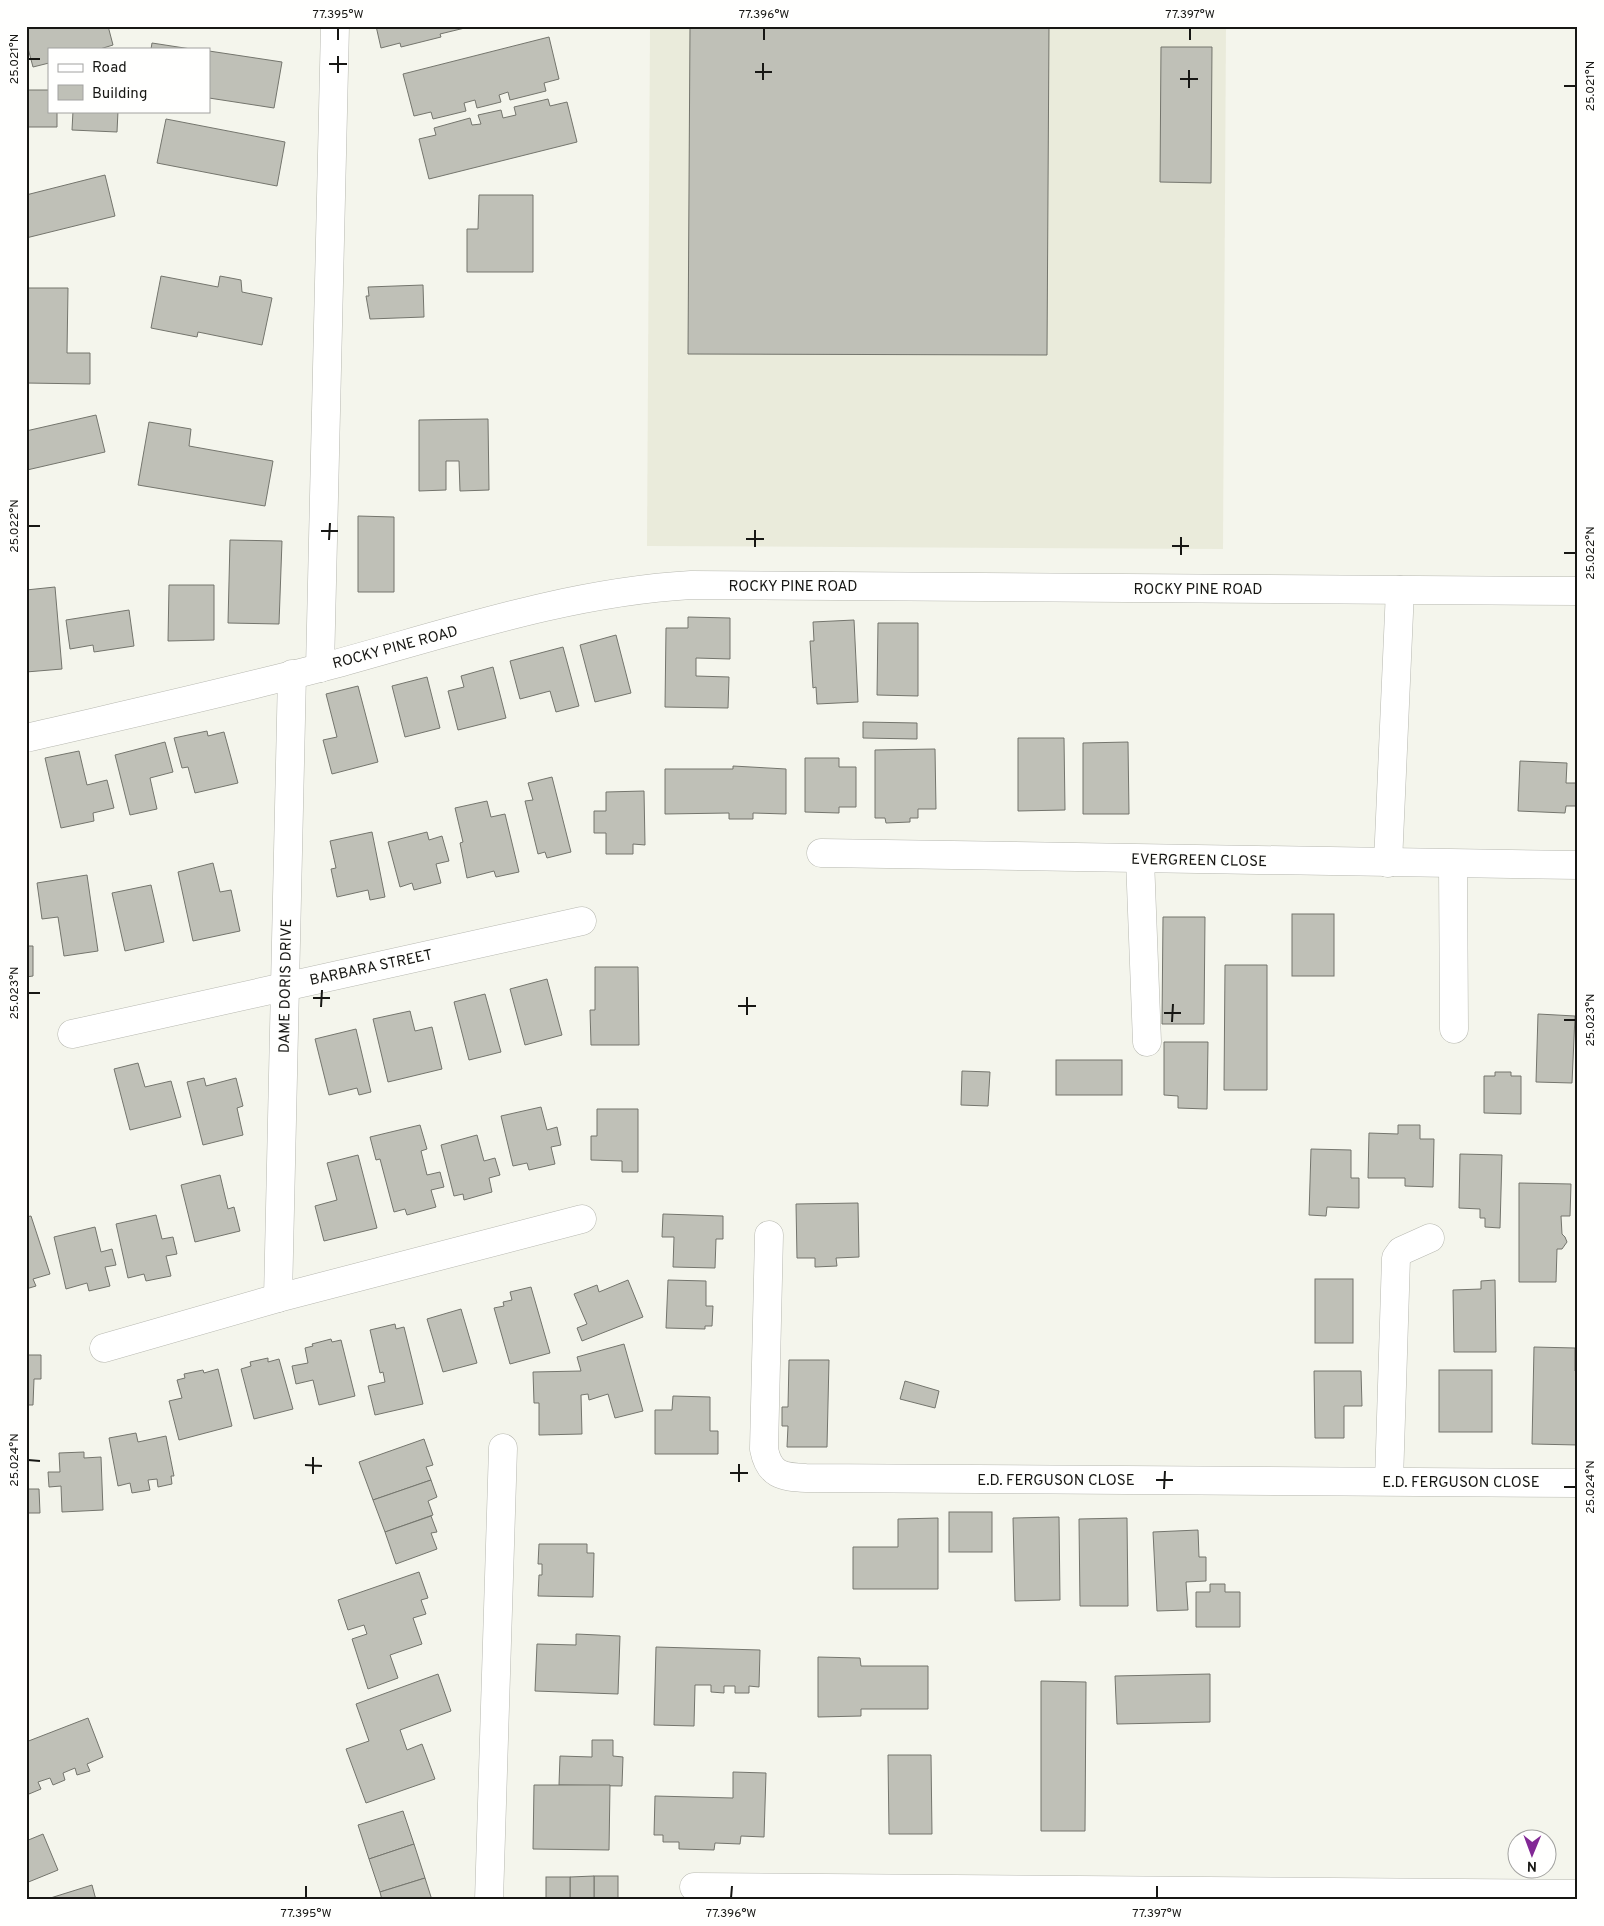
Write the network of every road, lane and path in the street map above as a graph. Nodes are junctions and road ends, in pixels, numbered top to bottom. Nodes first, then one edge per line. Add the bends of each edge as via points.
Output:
1 (335, 26) edge
2 (1400, 590) junction
3 (1578, 591) edge
4 (320, 668) junction
5 (292, 674) junction
6 (26, 738) edge
7 (821, 853) dead end
8 (1140, 859) junction
9 (1388, 863) junction
10 (1453, 864) junction
11 (1578, 865) edge
12 (582, 921) dead end
13 (285, 986) junction
14 (1454, 1029) dead end
15 (72, 1034) dead end
16 (1147, 1042) dead end
17 (582, 1219) dead end
18 (769, 1235) dead end
19 (1430, 1238) dead end
20 (278, 1298) junction
21 (104, 1348) dead end
22 (503, 1448) dead end
23 (1389, 1481) junction
24 (1578, 1483) edge
25 (702, 1891) edge
26 (1578, 1894) edge
27 (489, 1900) edge

1 - 4 street
2 - 3 street, ROCKY PINE ROAD
2 - 4 street, ROCKY PINE ROAD via 655,587 558,603
2 - 9 street
4 - 5 street, ROCKY PINE ROAD
5 - 6 street, ROCKY PINE ROAD
5 - 13 street, DAME DORIS DRIVE
7 - 8 street, EVERGREEN CLOSE
8 - 9 street, EVERGREEN CLOSE
8 - 16 street
9 - 10 street, EVERGREEN CLOSE
10 - 11 street, EVERGREEN CLOSE
10 - 14 street
12 - 13 street, BARBARA STREET
13 - 15 street, BARBARA STREET
13 - 20 street, DAME DORIS DRIVE
17 - 20 street
18 - 23 street, E.D. FERGUSON CLOSE via 764,1449 772,1469 780,1474 796,1478
19 - 23 street via 1401,1251 1396,1258
20 - 21 street
22 - 27 street
23 - 24 street, E.D. FERGUSON CLOSE
25 - 26 street

